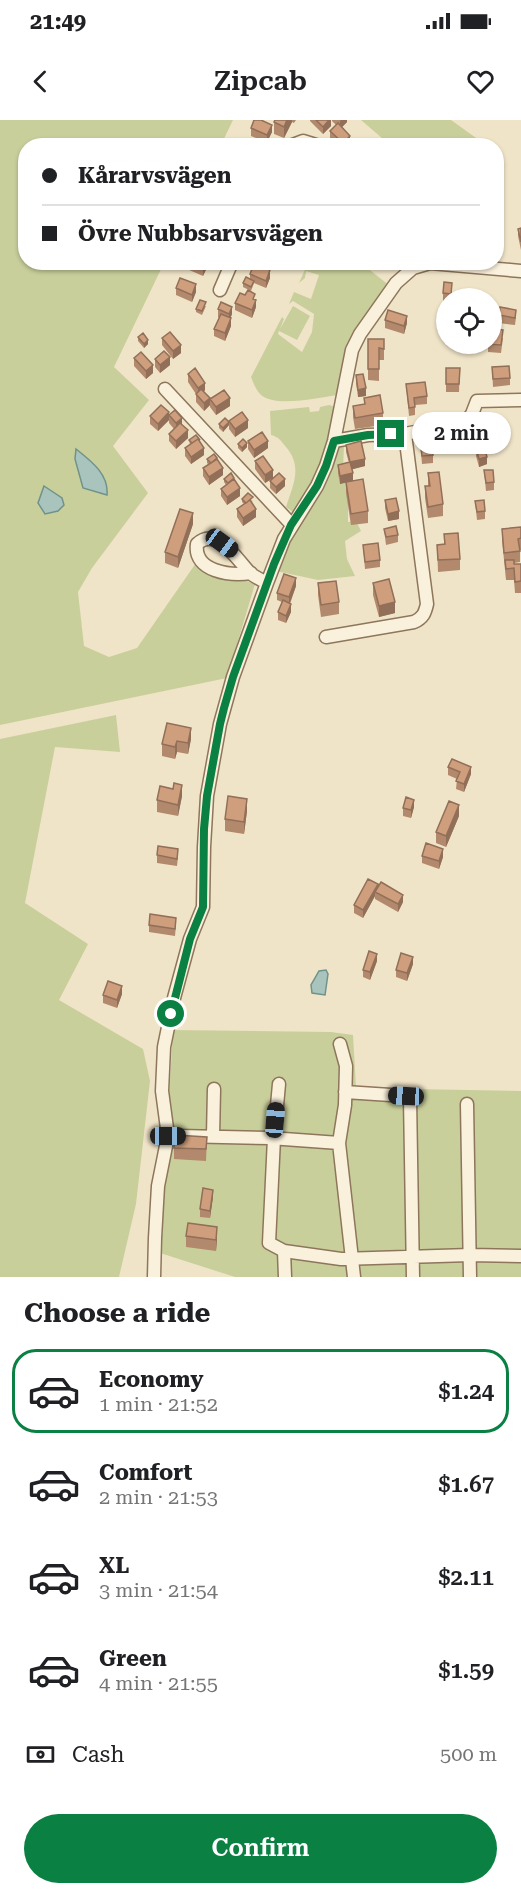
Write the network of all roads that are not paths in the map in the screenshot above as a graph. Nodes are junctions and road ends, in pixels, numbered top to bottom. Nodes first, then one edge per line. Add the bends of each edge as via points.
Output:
1 (229, 270) edge
2 (410, 270) edge
3 (504, 270) edge
4 (521, 271) edge
5 (220, 290) dead end
6 (165, 389) dead end
7 (521, 400) edge
8 (405, 434) junction
9 (334, 441) junction
10 (291, 525) junction
11 (251, 573) dead end
12 (267, 583) junction
13 (326, 637) dead end
14 (340, 1044) dead end
15 (279, 1084) dead end
16 (213, 1089) dead end
17 (345, 1092) junction
18 (467, 1104) dead end
19 (168, 1136) junction
20 (213, 1136) junction
21 (274, 1138) junction
22 (339, 1143) junction
23 (284, 1251) junction
24 (470, 1255) junction
25 (521, 1256) edge
26 (412, 1257) junction
27 (352, 1258) junction
28 (154, 1277) edge
29 (285, 1277) edge
30 (354, 1277) edge
31 (413, 1277) edge
32 (470, 1277) edge

1 - 5 street
2 - 9 street via 400,278 354,344
3 - 4 street
6 - 10 street
7 - 8 street via 477,401 467,420
8 - 9 street
8 - 13 street via 426,610 414,622
9 - 10 street via 317,486
10 - 12 street
11 - 12 street
12 - 19 street via 233,677 207,796 203,907 190,939 164,1047 162,1091
14 - 17 street via 346,1065
15 - 21 street
16 - 20 street
17 - 22 street
17 - 26 street via 410,1098
18 - 24 street
19 - 20 street
19 - 28 street via 158,1186
20 - 21 street
21 - 22 street
21 - 23 street via 269,1243
22 - 27 street
23 - 27 street
23 - 29 street
24 - 25 street
24 - 26 street
24 - 32 street
26 - 27 street
26 - 31 street
27 - 30 street

